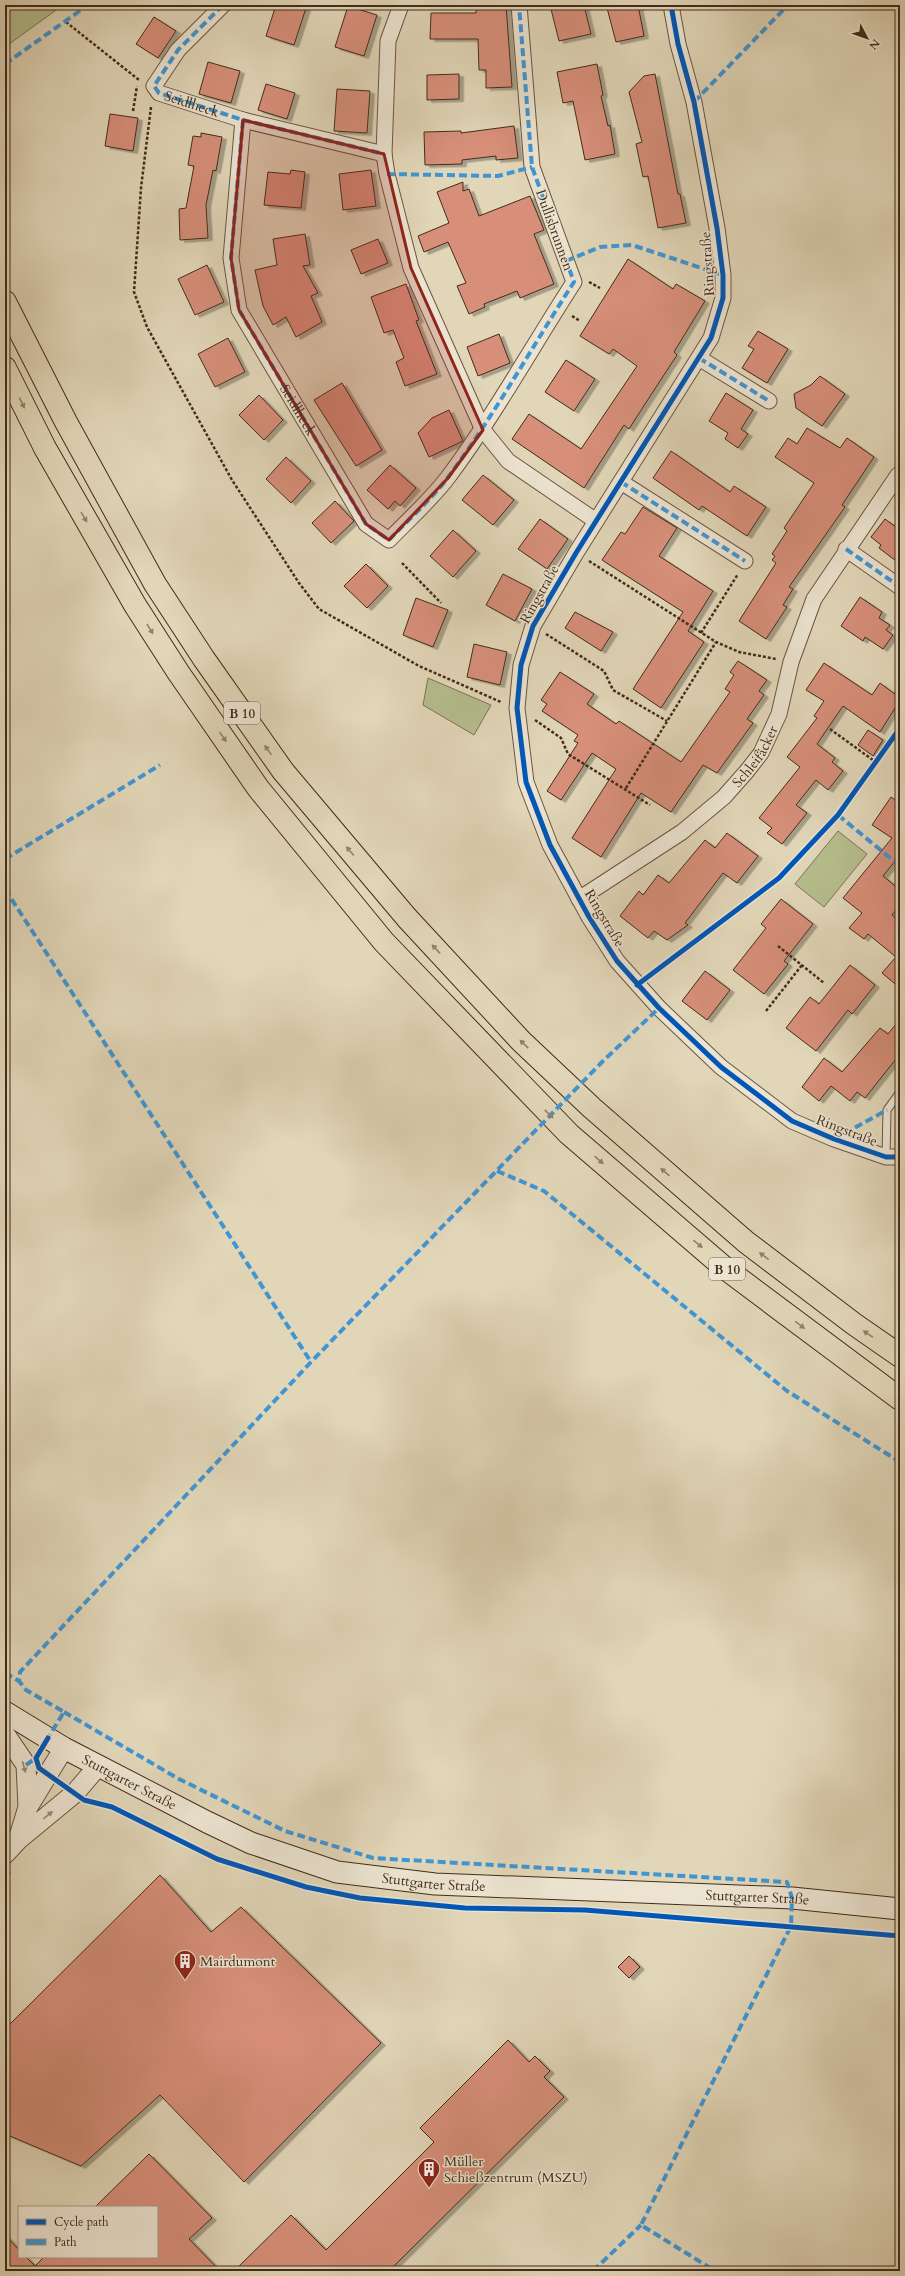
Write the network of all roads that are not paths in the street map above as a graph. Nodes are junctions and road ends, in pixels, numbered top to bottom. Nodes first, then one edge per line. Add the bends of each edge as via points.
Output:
1 (223, 5) edge
2 (401, 5) edge
3 (519, 5) edge
4 (671, 5) edge
5 (243, 120) junction
6 (384, 154) junction
7 (5, 302) edge
8 (699, 358) junction
9 (5, 368) edge
10 (769, 401) dead end
11 (483, 430) junction
12 (898, 475) dead end
13 (621, 482) junction
14 (596, 521) junction
15 (846, 549) junction
16 (745, 562) road end
17 (900, 587) edge
18 (579, 899) junction
19 (900, 1092) edge
20 (893, 1157) edge
21 (900, 1356) edge
22 (900, 1399) edge
23 (5, 1712) edge
24 (5, 1734) edge
25 (64, 1748) junction
26 (98, 1766) junction
27 (28, 1808) junction
28 (18, 1840) junction
29 (5, 1854) edge
30 (900, 1909) edge

1 - 5 street, Seidlheck via 178,50 154,86 160,94
2 - 6 street via 388,41
3 - 11 street, Dullisbrunnen via 532,167 574,282
4 - 8 street, Ringstraße via 678,44 694,102 723,275 723,298 716,324
5 - 6 street, Seidlheck
5 - 11 street, Seidlheck via 231,258 239,310 366,524 390,540 448,478
6 - 11 street via 411,268
21 -> 7 highway, B 10 via 746,1242 592,1108 521,1041 407,918 282,771 155,584 66,422
8 - 10 street
8 - 13 street, Ringstraße
9 -> 22 highway, B 10 via 45,448 135,605 178,672 258,788 384,942 575,1140 726,1269
11 - 14 street via 508,461
12 - 15 street, Schleifäcker
13 - 14 street, Ringstraße
13 - 16 street
14 - 18 street, Ringstraße via 533,626 521,665 517,708 526,782 550,845
15 - 17 street
15 - 18 street, Schleifäcker via 814,599 791,662 779,714 761,753 747,772 724,797 682,832
18 - 20 street, Ringstraße via 621,966 659,1008 721,1067 792,1121 834,1139
19 - 20 lane via 887,1110
23 - 25 main road, Stuttgarter Straße
24 -> 27 street via 26,1765
25 - 26 main road, Stuttgarter Straße
25 - 27 street
28 -> 26 street via 75,1794
26 - 30 main road, Stuttgarter Straße via 251,1843 337,1872 435,1884 792,1898
27 - 28 street
28 - 29 street

